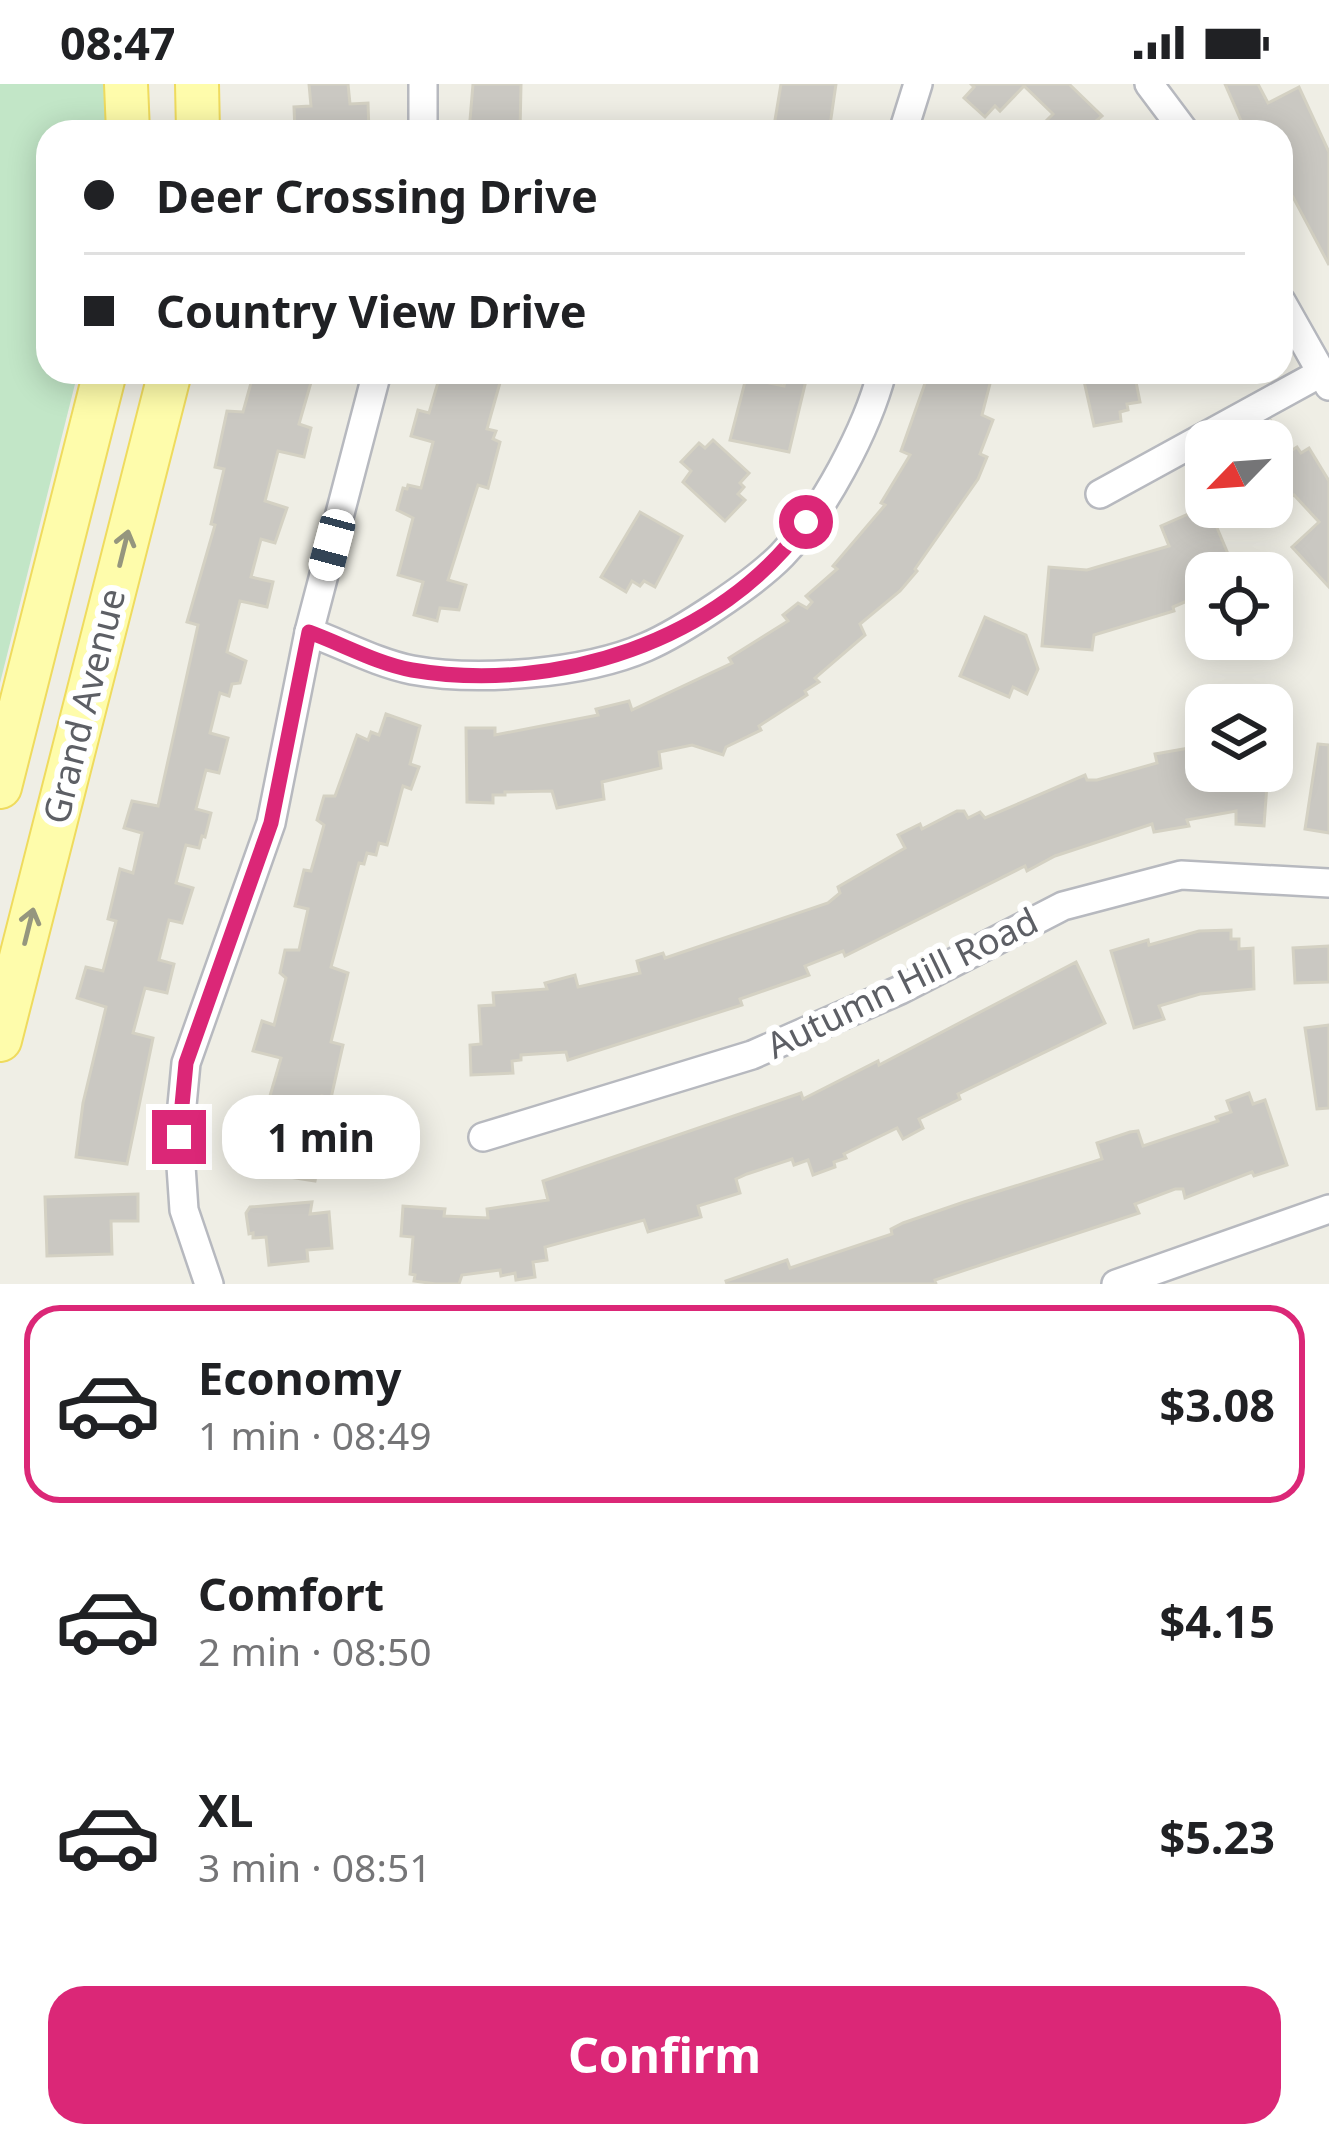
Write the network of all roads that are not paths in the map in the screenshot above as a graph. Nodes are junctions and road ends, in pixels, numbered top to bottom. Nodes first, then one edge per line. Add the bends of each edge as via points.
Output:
1 (126, 84) edge
2 (197, 84) edge
3 (423, 84) edge
4 (918, 84) edge
5 (1149, 84) edge
6 (128, 120) edge
7 (198, 120) edge
8 (423, 120) edge
9 (907, 120) edge
10 (1176, 120) edge
11 (1293, 323) edge
12 (1324, 380) edge
13 (102, 384) edge
14 (167, 384) edge
15 (374, 384) edge
16 (879, 384) edge
17 (1100, 494) dead end
18 (309, 632) junction
19 (0, 788) edge
20 (1329, 883) edge
21 (0, 1040) edge
22 (482, 1137) dead end
23 (1329, 1208) edge
24 (1173, 1275) edge
25 (209, 1284) edge
26 (1115, 1284) edge

1 - 6 main road
2 - 7 main road
3 - 8 street
4 - 9 street
5 - 10 street
11 - 12 street
12 - 17 street
13 - 19 main road, Grand Avenue
21 -> 14 main road, Grand Avenue
15 - 18 street
16 - 18 street via 830,488 781,556 645,648 483,676 409,670
18 - 25 street via 271,823 186,1063 184,1210
20 - 22 street, Autumn Hill Road via 1181,875 1063,906 752,1055
23 - 24 street
24 - 26 street

